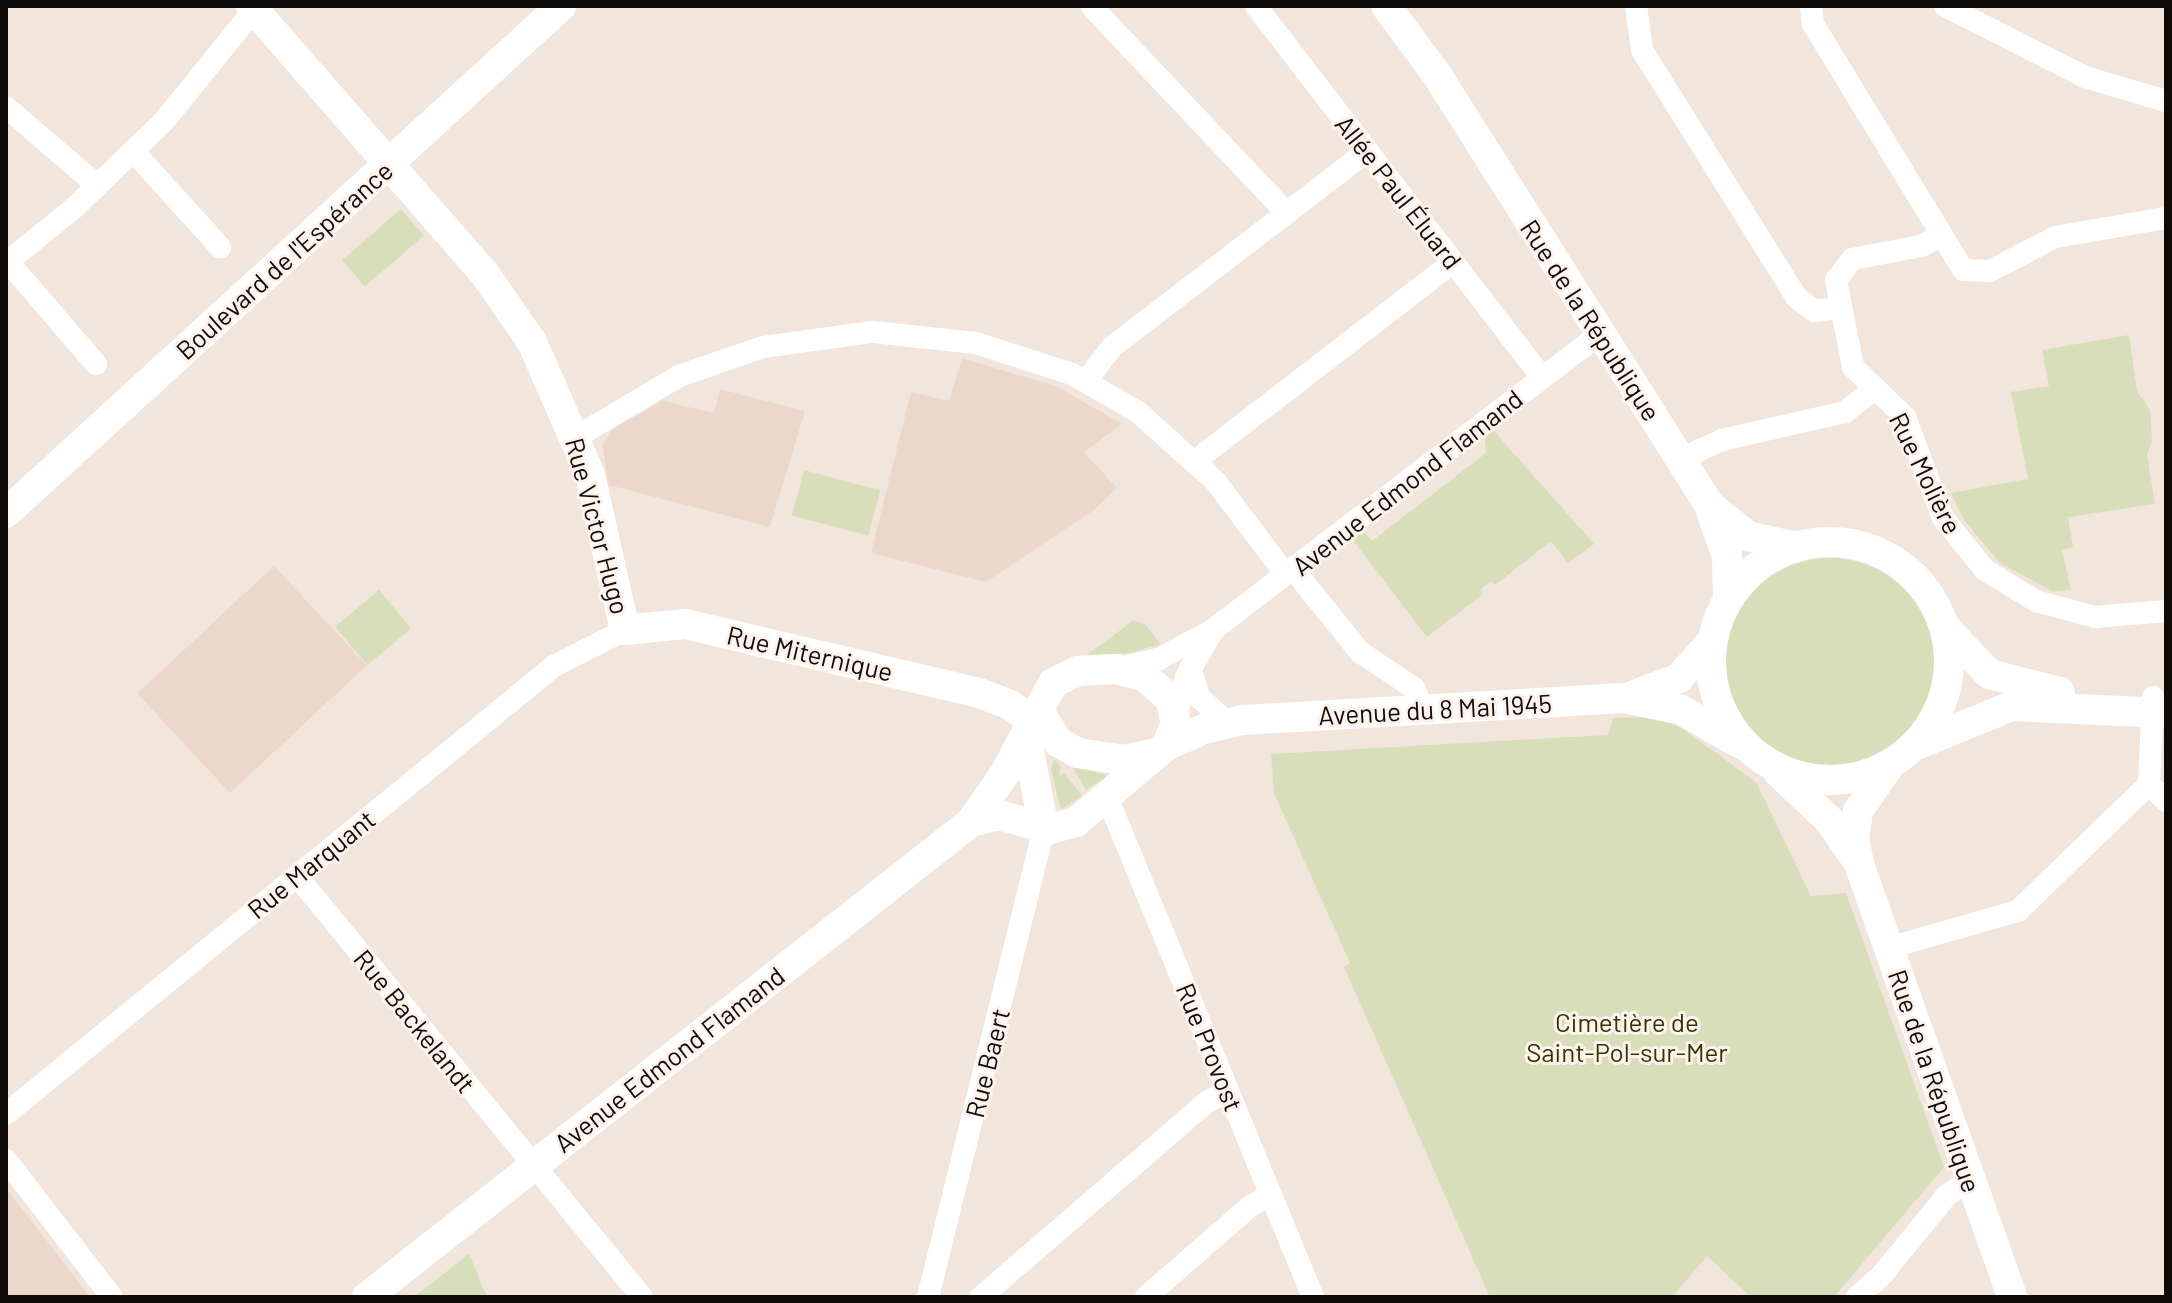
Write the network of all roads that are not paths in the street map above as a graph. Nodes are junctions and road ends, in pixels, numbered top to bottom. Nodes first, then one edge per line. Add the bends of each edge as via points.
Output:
1 (561, 6) edge
2 (1091, 6) edge
3 (1256, 6) edge
4 (1371, 6) edge
5 (1386, 6) edge
6 (1636, 6) edge
7 (1811, 6) edge
8 (1945, 6) edge
9 (254, 7) edge
10 (2166, 101) edge
11 (6, 107) edge
12 (1473, 138) junction
13 (133, 151) junction
14 (1367, 151) junction
15 (389, 164) junction
16 (98, 186) junction
17 (1287, 213) junction
18 (2166, 218) edge
19 (1940, 236) junction
20 (220, 247) dead end
21 (1453, 262) junction
22 (7, 263) edge
23 (1840, 308) junction
24 (1600, 334) junction
25 (96, 364) dead end
26 (1542, 378) junction
27 (1086, 381) junction
28 (1873, 390) junction
29 (576, 437) junction
30 (1680, 459) junction
31 (1195, 461) junction
32 (1708, 503) junction
33 (6, 513) edge
34 (1796, 547) junction
35 (1289, 572) junction
36 (1728, 599) junction
37 (2166, 611) edge
38 (1942, 623) junction
39 (1214, 629) junction
40 (625, 630) junction
41 (1712, 641) junction
42 (1190, 668) junction
43 (1116, 669) junction
44 (994, 697) junction
45 (1627, 698) junction
46 (2159, 705) edge
47 (1175, 706) junction
48 (1424, 710) junction
49 (1040, 715) junction
50 (1231, 717) junction
51 (1165, 748) junction
52 (1903, 754) junction
53 (1758, 757) junction
54 (2149, 784) junction
55 (1107, 797) junction
56 (2166, 801) edge
57 (971, 822) junction
58 (1044, 829) junction
59 (1859, 864) junction
60 (297, 876) junction
61 (1888, 948) junction
62 (1228, 1091) junction
63 (6, 1114) edge
64 (6, 1160) edge
65 (533, 1166) junction
66 (1970, 1180) junction
67 (1271, 1195) junction
68 (1152, 1294) edge
69 (112, 1297) edge
70 (367, 1297) edge
71 (642, 1297) edge
72 (928, 1297) edge
73 (981, 1297) edge
74 (1313, 1297) edge
75 (1857, 1297) edge
76 (2012, 1297) edge

1 - 15 street, Boulevard de l'Espérance
2 - 17 street
3 - 14 street, Allée Paul Éluard
4 - 12 street, Rue de la République
5 - 12 street, Rue de la République via 1437,75
6 - 23 street via 1639,45 1797,298 1814,311
7 - 19 street via 1813,24
8 - 10 street via 2085,77
9 - 13 street via 199,81
9 - 15 street, Rue Victor Hugo
11 - 16 street
12 - 24 street, Rue de la République
13 - 16 street
13 - 20 street
14 - 17 street
14 - 21 street, Allée Paul Éluard
15 - 29 street, Rue Victor Hugo via 516,316
15 - 33 street, Boulevard de l'Espérance
16 - 22 street
17 - 27 street via 1112,347
18 - 19 street via 2047,239 1996,268 1974,274 1959,266
19 - 23 street, Rue Molière via 1921,246 1848,261 1836,280
21 - 26 street, Allée Paul Éluard
21 - 31 street
22 - 25 street
23 - 28 street, Rue Molière via 1853,367
24 - 26 street, Avenue Edmond Flamand
24 - 30 street, Rue de la République
26 - 35 street, Avenue Edmond Flamand
27 - 29 street via 1029,357 960,340 882,332 825,335 706,365
27 - 31 street via 1138,412
28 - 30 street via 1845,412 1722,440
28 - 37 street, Rue Molière via 1905,417 1939,512 1964,549 1993,577 2027,598 2081,615 2118,618
29 - 40 street, Rue Victor Hugo via 590,475
30 - 32 street, Rue de la République
31 - 35 street
32 - 34 street, Rue de la République via 1748,536
32 - 36 street, Rue de la République via 1725,547
34 - 36 street via 1757,567
34 - 38 street via 1840,543 1884,555 1920,583
35 - 39 street, Avenue Edmond Flamand
35 - 48 street via 1360,652 1414,688
36 - 41 street
38 - 46 street via 1972,660 1998,678
38 - 52 street via 1949,657 1945,691 1932,723
39 - 42 street
39 - 43 street via 1159,659
40 - 44 street, Rue Miternique via 695,626
40 - 60 street, Rue Marquant via 554,666
41 - 45 street, Avenue du 8 Mai 1945 via 1679,678
41 - 53 street via 1718,703
42 - 47 street
42 - 50 street via 1200,698
43 - 47 street via 1145,677
43 - 49 street via 1078,671
44 - 49 street
44 - 49 street via 1024,695
45 - 48 street, Avenue du 8 Mai 1945
45 - 53 street, Avenue du 8 Mai 1945 via 1681,710
46 - 52 street via 2012,706
46 - 54 street
47 - 50 street
47 - 51 street
48 - 50 street, Avenue du 8 Mai 1945
49 - 51 street via 1072,751 1106,760 1141,758
49 - 57 street
49 - 58 street
50 - 51 street
51 - 55 street
52 - 53 street via 1855,778 1827,781
52 - 59 street, Rue de la République via 1858,811 1854,838
53 - 59 street, Rue de la République via 1829,820
54 - 56 street
54 - 61 street via 2018,911
55 - 58 street via 1071,824
55 - 62 street, Rue Provost
57 - 58 street via 999,815
57 - 65 street, Avenue Edmond Flamand
58 - 72 street, Rue Baert
59 - 61 street, Rue de la République
60 - 63 street, Rue Marquant
60 - 65 street, Rue Backelandt
61 - 66 street, Rue de la République
62 - 67 street, Rue Provost
62 - 73 street via 1204,1104
64 - 69 street
65 - 70 street, Avenue Edmond Flamand
65 - 71 street, Rue Backelandt
66 - 75 street via 1947,1195
66 - 76 street, Rue de la République
67 - 68 street via 1249,1207
67 - 74 street, Rue Provost

